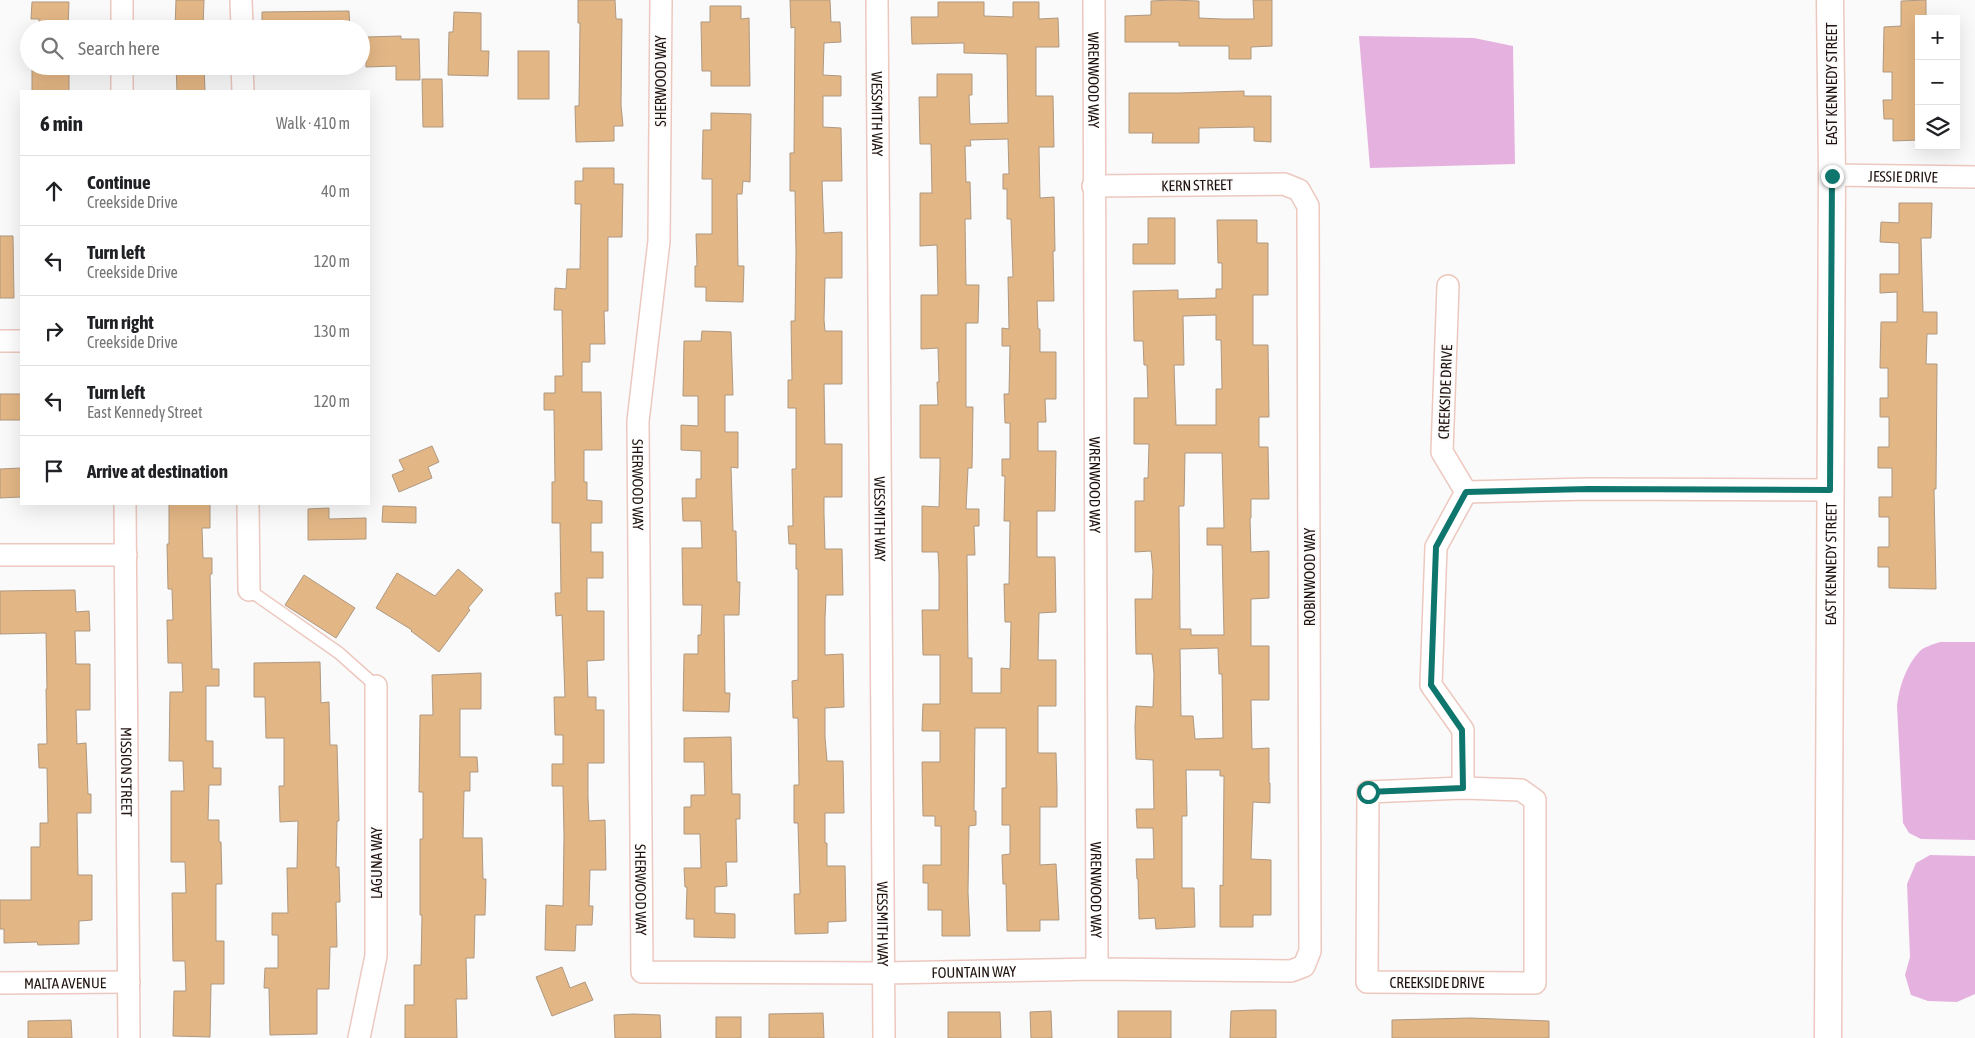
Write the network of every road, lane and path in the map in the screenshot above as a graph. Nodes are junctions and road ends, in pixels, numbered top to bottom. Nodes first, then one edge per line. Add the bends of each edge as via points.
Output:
1 (122, 0) edge
2 (242, 0) edge
3 (660, 0) edge
4 (878, 0) edge
5 (1094, 0) edge
6 (1830, 0) edge
7 (122, 20) edge
8 (242, 20) edge
9 (122, 75) edge
10 (242, 75) edge
11 (122, 90) edge
12 (242, 90) edge
13 (1832, 176) junction
14 (1975, 177) edge
15 (1093, 186) junction
16 (1299, 190) joint
17 (1448, 286) dead end
18 (0, 341) edge
19 (20, 341) edge
20 (1830, 490) junction
21 (1466, 492) junction
22 (125, 505) edge
23 (248, 505) edge
24 (0, 555) edge
25 (126, 555) junction
26 (248, 590) joint
27 (376, 686) joint
28 (1463, 788) junction
29 (1304, 966) joint
30 (1097, 969) junction
31 (642, 972) joint
32 (884, 973) junction
33 (129, 982) junction
34 (0, 983) edge
35 (129, 1038) edge
36 (359, 1038) edge
37 (884, 1038) edge
38 (1828, 1038) edge

1 - 7 street
2 - 8 street
3 - 31 street, SHERWOOD WAY via 659,241 638,421
4 - 32 street, WESSMITH WAY
5 - 15 street, WRENWOOD WAY
6 - 13 street, EAST KENNEDY STREET
9 - 11 street
10 - 12 street
13 - 14 street, JESSIE DRIVE
13 - 20 street, EAST KENNEDY STREET
15 - 16 street, KERN STREET via 1284,184
15 - 30 street, WRENWOOD WAY
16 - 29 street, ROBINWOOD WAY via 1308,206 1310,951
17 - 21 street, CREEKSIDE DRIVE via 1442,452
18 - 19 street
20 - 21 street
20 - 38 street, EAST KENNEDY STREET
21 - 28 street via 1436,547 1431,685 1462,730
22 - 25 street, MISSION STREET
23 - 26 street
24 - 25 street
25 - 33 street, MISSION STREET
26 - 27 lane via 339,653
27 - 36 street, LAGUNA WAY via 376,956
28 - 28 street, CREEKSIDE DRIVE via 1521,790 1535,800 1535,983 1367,982 1368,792
29 - 30 street, FOUNTAIN WAY via 1291,972
30 - 32 street, FOUNTAIN WAY
31 - 32 street, FOUNTAIN WAY
32 - 37 street, WESSMITH WAY
33 - 34 street, MALTA AVENUE
33 - 35 street, MISSION STREET

